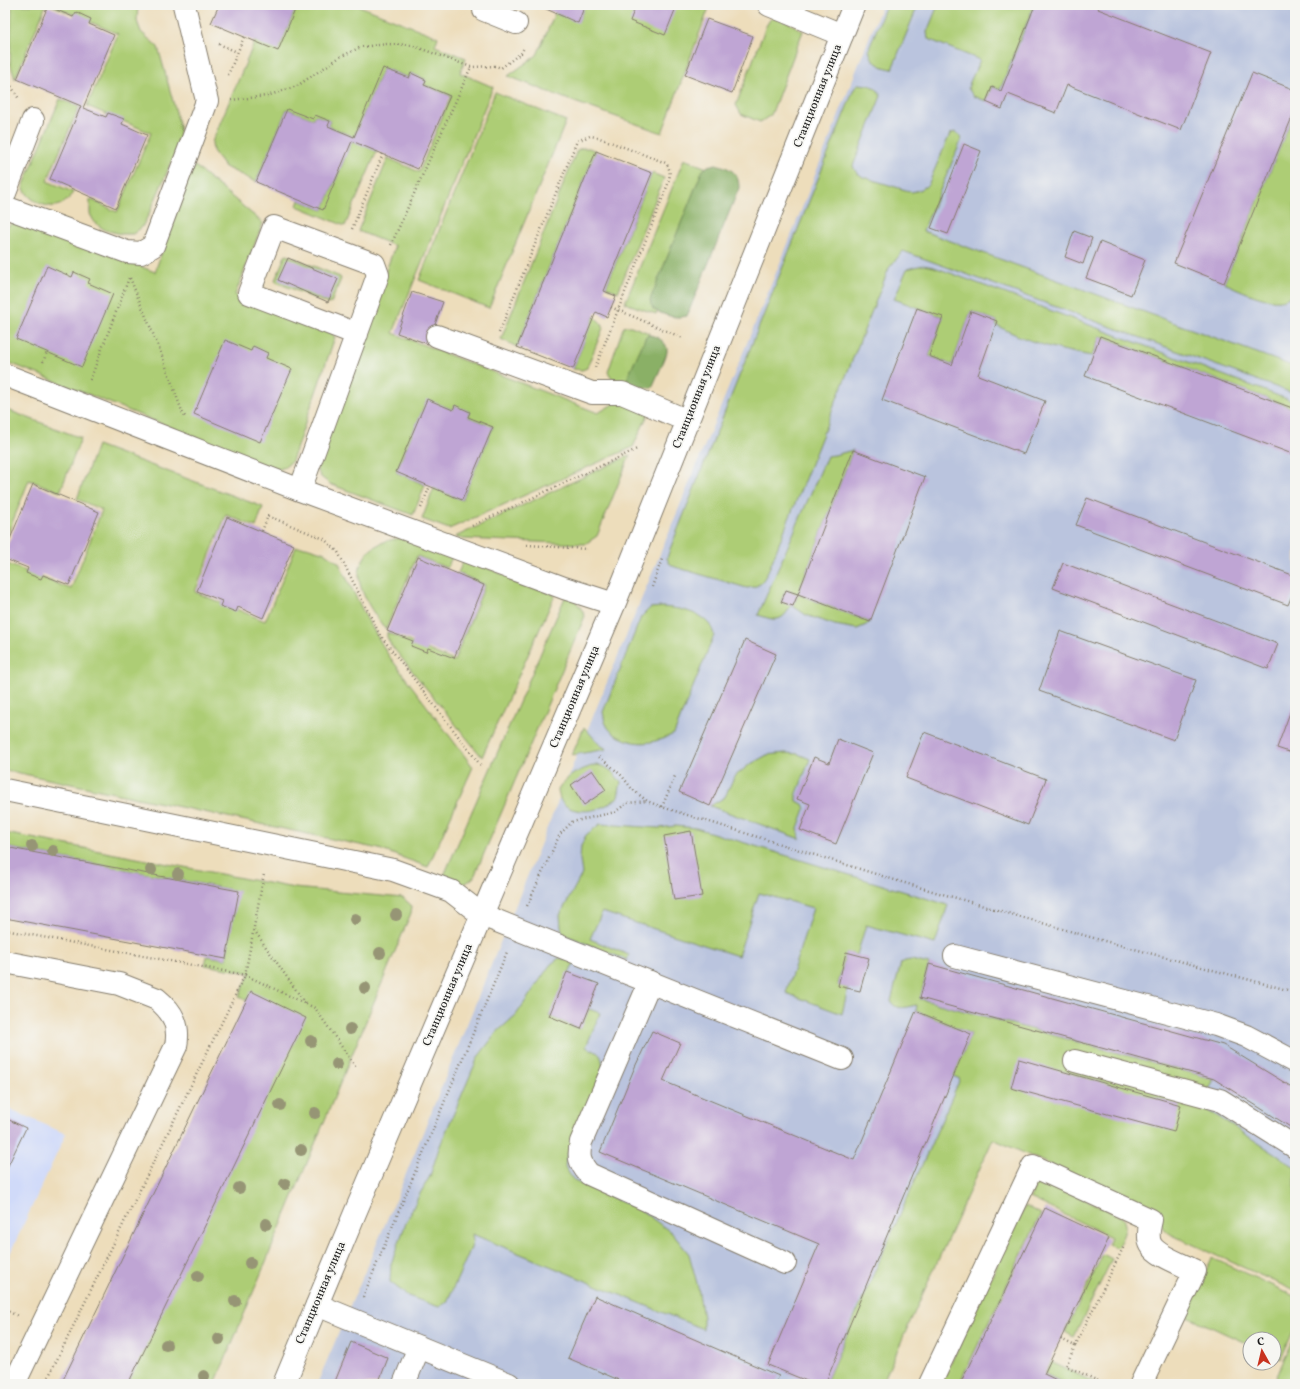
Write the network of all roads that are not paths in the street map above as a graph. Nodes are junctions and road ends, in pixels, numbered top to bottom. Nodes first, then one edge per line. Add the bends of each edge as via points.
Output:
1 (184, 5) edge
2 (484, 5) edge
3 (769, 5) edge
4 (854, 5) edge
5 (516, 23) dead end
6 (842, 35) junction
7 (32, 120) dead end
8 (5, 193) edge
9 (5, 207) edge
10 (357, 334) junction
11 (437, 336) dead end
12 (5, 375) edge
13 (688, 421) junction
14 (300, 490) junction
15 (614, 604) junction
16 (5, 790) edge
17 (482, 915) junction
18 (954, 956) dead end
19 (5, 962) edge
20 (650, 982) junction
21 (842, 1059) dead end
22 (1075, 1061) dead end
23 (1295, 1062) edge
24 (1295, 1147) edge
25 (785, 1263) dead end
26 (317, 1305) junction
27 (419, 1347) junction
28 (14, 1384) edge
29 (284, 1384) edge
30 (404, 1384) edge
31 (509, 1384) edge
32 (930, 1384) edge
33 (1141, 1384) edge

1 - 9 street via 212,100 153,246 141,253 127,252
2 - 5 street via 484,10
3 - 6 street
4 - 6 street, Станционная улица
6 - 13 street, Станционная улица
7 - 8 street
10 - 10 street via 249,293 274,227 374,264 378,275
10 - 14 street
11 - 13 street via 592,393 622,393
12 - 14 street
13 - 15 street, Станционная улица
14 - 15 street via 564,588
15 - 17 street, Станционная улица
16 - 17 street via 393,870 451,891
17 - 20 street
17 - 26 street, Станционная улица
18 - 23 street via 1216,1025 1246,1036
19 - 28 street via 119,984 161,1003 171,1014 178,1032 176,1046
20 - 21 street
20 - 25 street via 582,1142 579,1153 581,1164 589,1174
22 - 24 street via 1220,1100
26 - 27 street
26 - 29 street, Станционная улица
27 - 30 street
27 - 31 street
32 - 33 street via 1033,1166 1151,1220 1151,1245 1157,1252 1195,1271

